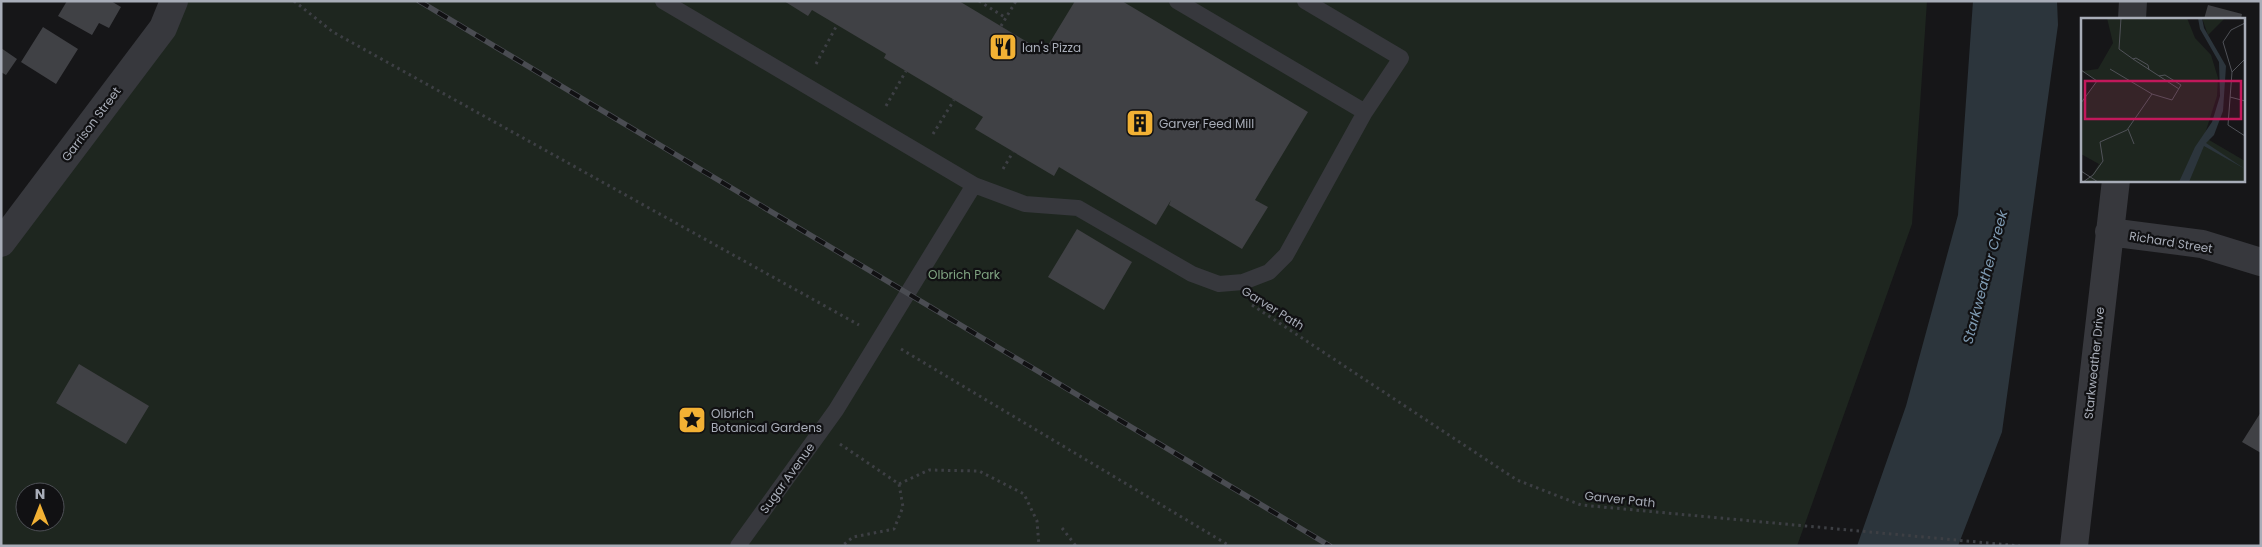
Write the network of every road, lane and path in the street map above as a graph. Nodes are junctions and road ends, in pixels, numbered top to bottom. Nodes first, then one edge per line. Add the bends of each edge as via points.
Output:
1 (174, 1) edge
2 (294, 1) edge
3 (663, 1) edge
4 (979, 1) edge
5 (1016, 1) edge
6 (1177, 1) edge
7 (1305, 1) edge
8 (2133, 1) edge
9 (1006, 18) junction
10 (2132, 18) edge
11 (837, 25) dead end
12 (1001, 26) dead end
13 (906, 71) dead end
14 (805, 85) junction
15 (954, 100) dead end
16 (1365, 112) junction
17 (874, 126) junction
18 (921, 154) junction
19 (2116, 181) edge
20 (974, 185) junction
21 (2109, 232) junction
22 (1, 243) edge
23 (2261, 262) edge
24 (1219, 284) junction
25 (881, 337) junction
26 (821, 431) junction
27 (899, 484) junction
28 (1062, 528) dead end
29 (738, 546) edge
30 (842, 546) edge
31 (1038, 546) edge
32 (1076, 546) edge
33 (1230, 546) edge
34 (2020, 546) edge
35 (2074, 546) edge

1 - 22 street, Garrison Street via 163,28
2 - 25 path via 332,32
3 - 14 lane
4 - 9 path
5 - 9 path
6 - 16 lane
7 - 16 lane via 1400,58
8 - 10 street
9 - 12 path
11 - 14 path
13 - 17 path
14 - 17 lane
15 - 18 path
16 - 24 lane via 1286,256 1269,272 1243,282
17 - 18 lane
18 - 20 lane
19 - 21 street, Starkweather Drive
20 - 24 lane via 1025,204 1078,208 1192,274
20 - 25 lane, Sugar Avenue
21 - 23 street, Richard Street via 2202,244
21 - 35 street, Starkweather Drive
24 - 34 path, Garver Path via 1517,480 1581,505
25 - 26 lane, Sugar Avenue
25 - 33 path
26 - 27 path
26 - 29 lane, Sugar Avenue
27 - 30 path via 902,507 894,529 853,537
27 - 31 path via 929,470 979,471 1024,494 1037,521
28 - 32 path

